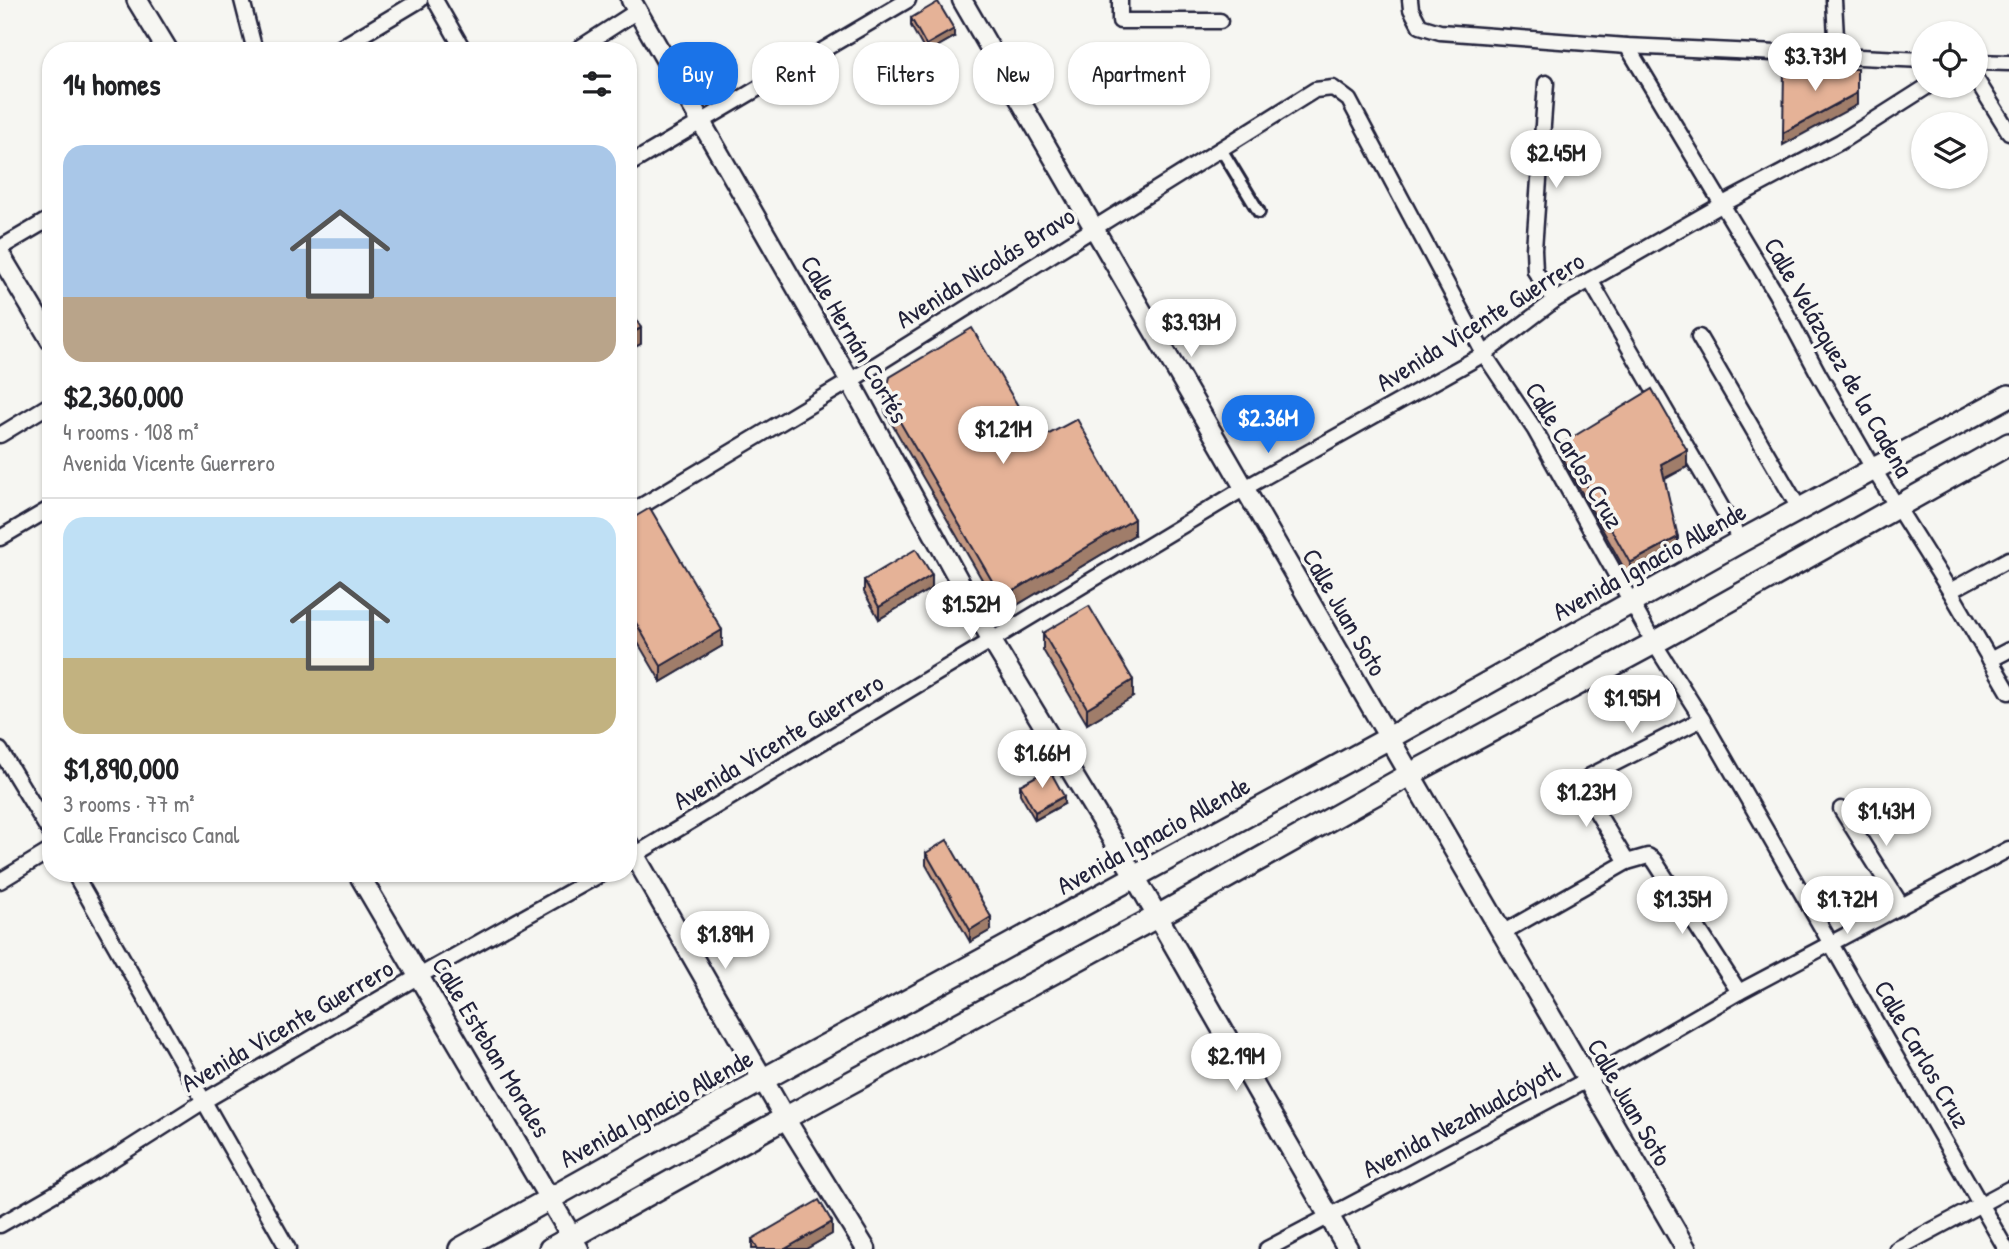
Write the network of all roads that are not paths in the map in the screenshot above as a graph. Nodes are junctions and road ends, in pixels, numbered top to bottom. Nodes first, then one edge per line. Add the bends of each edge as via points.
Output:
1 (137, 0) edge
2 (242, 0) edge
3 (420, 0) edge
4 (435, 0) edge
5 (908, 0) edge
6 (961, 0) edge
7 (1119, 0) edge
8 (1410, 0) edge
9 (1834, 0) edge
10 (634, 5) edge
11 (1220, 20) dead end
12 (163, 42) edge
13 (253, 42) edge
14 (350, 42) edge
15 (459, 42) edge
16 (587, 42) edge
17 (1627, 46) junction
18 (1837, 56) junction
19 (1911, 59) edge
20 (1988, 62) edge
21 (2009, 63) edge
22 (1546, 83) dead end
23 (1333, 88) joint
24 (1911, 97) edge
25 (1988, 98) edge
26 (701, 123) junction
27 (2009, 132) edge
28 (1221, 149) junction
29 (637, 160) edge
30 (1723, 204) junction
31 (1259, 212) dead end
32 (42, 223) edge
33 (1094, 228) junction
34 (0, 248) edge
35 (0, 255) edge
36 (1590, 280) junction
37 (1555, 300) junction
38 (42, 325) edge
39 (1699, 337) dead end
40 (1484, 354) junction
41 (850, 381) junction
42 (2009, 396) edge
43 (42, 409) edge
44 (0, 435) edge
45 (2009, 444) edge
46 (1874, 470) junction
47 (1243, 489) junction
48 (1896, 507) junction
49 (637, 509) edge
50 (1800, 510) junction
51 (42, 513) edge
52 (0, 538) edge
53 (1741, 541) junction
54 (2009, 559) edge
55 (1951, 591) junction
56 (1632, 603) junction
57 (992, 641) junction
58 (1654, 643) junction
59 (2009, 650) edge
60 (1990, 660) junction
61 (2009, 692) edge
62 (1702, 719) junction
63 (1389, 738) junction
64 (0, 750) edge
65 (1409, 775) junction
66 (1841, 809) dead end
67 (42, 819) edge
68 (637, 849) edge
69 (2009, 849) edge
70 (42, 855) edge
71 (1627, 862) junction
72 (637, 865) edge
73 (1135, 877) junction
74 (0, 881) edge
75 (79, 882) edge
76 (363, 882) edge
77 (587, 882) edge
78 (1901, 905) junction
79 (1158, 916) junction
80 (1502, 933) junction
81 (1831, 943) junction
82 (419, 976) junction
83 (1739, 992) junction
84 (764, 1080) junction
85 (1587, 1080) junction
86 (204, 1101) junction
87 (785, 1118) junction
88 (2009, 1189) edge
89 (551, 1199) junction
90 (1980, 1204) junction
91 (1329, 1216) junction
92 (0, 1225) edge
93 (576, 1243) edge
94 (288, 1249) edge
95 (460, 1249) edge
96 (550, 1249) edge
97 (866, 1249) edge
98 (1267, 1249) edge
99 (1348, 1249) edge
100 (1686, 1249) edge
101 (1897, 1249) edge
102 (2006, 1249) edge

1 - 12 main road
2 - 13 street
3 - 14 street
4 - 15 street
5 - 26 street
6 - 33 street, Calle Juan Soto
7 - 11 street via 1120,21
8 - 17 street via 1420,26 1440,32
9 - 18 street
10 - 16 street
10 - 26 street, Calle Hernán Cortés
17 - 18 street
17 - 30 street, Calle Velázquez de la Cadena
18 - 19 street
20 - 21 street
22 - 37 street via 1534,249 1535,271
23 - 28 street, Avenida Nicolás Bravo via 1315,90
23 - 40 street, Calle Carlos Cruz via 1349,100
24 - 30 street, Avenida Vicente Guerrero via 1840,142
25 - 27 street
26 - 29 street
26 - 41 street, Calle Hernán Cortés
28 - 31 street
28 - 33 street, Avenida Nicolás Bravo
30 - 36 street, Avenida Vicente Guerrero
30 - 46 street, Calle Velázquez de la Cadena
32 - 34 street
33 - 41 street, Avenida Nicolás Bravo
33 - 47 street, Calle Juan Soto
35 - 38 main road
36 - 37 street, Avenida Vicente Guerrero
36 - 53 street
37 - 40 street, Avenida Vicente Guerrero
39 - 50 street
40 - 47 street, Avenida Vicente Guerrero
40 - 56 street, Calle Carlos Cruz via 1535,430
41 - 49 street, Avenida Nicolás Bravo
41 - 57 street, Calle Hernán Cortés
42 - 46 main road, Avenida Ignacio Allende
43 - 44 street
45 - 48 main road
46 - 48 street, Calle Velázquez de la Cadena
46 - 50 main road, Avenida Ignacio Allende
47 - 57 street, Avenida Vicente Guerrero
47 - 63 street, Calle Juan Soto
48 - 55 street, Calle Velázquez de la Cadena
48 - 58 main road
50 - 53 main road, Avenida Ignacio Allende
51 - 52 street
53 - 56 main road, Avenida Ignacio Allende
54 - 55 street
55 - 60 street, Calle Velázquez de la Cadena
56 - 58 street, Calle Carlos Cruz
56 - 63 main road, Avenida Ignacio Allende
57 - 68 street, Avenida Vicente Guerrero
57 - 73 street, Calle Hernán Cortés
58 - 62 street, Calle Carlos Cruz
58 - 65 main road
59 - 60 street
60 - 61 street, Calle Velázquez de la Cadena
62 - 71 street via 1583,782
62 - 81 street, Calle Carlos Cruz
63 - 65 main road, Calle Juan Soto
63 - 73 main road, Avenida Ignacio Allende
64 - 67 street
65 - 79 main road
65 - 80 main road, Calle Juan Soto
66 - 78 street
69 - 78 street, Avenida Nezahualcóyotl
70 - 74 street
71 - 80 street
71 - 83 street via 1648,856 1654,860
72 - 84 main road
73 - 79 main road, Calle Hernán Cortés
73 - 84 main road, Avenida Ignacio Allende
75 - 86 street
76 - 82 main road, Calle Esteban Morales
77 - 82 street, Avenida Vicente Guerrero
78 - 81 street, Avenida Nezahualcóyotl
79 - 87 main road
79 - 91 main road, Calle Hernán Cortés
80 - 85 main road, Calle Juan Soto
81 - 83 street, Avenida Nezahualcóyotl
81 - 90 street, Calle Carlos Cruz
82 - 86 street, Avenida Vicente Guerrero
82 - 89 main road, Calle Esteban Morales
83 - 85 street, Avenida Nezahualcóyotl
84 - 87 main road
84 - 89 main road, Avenida Ignacio Allende
85 - 91 street, Avenida Nezahualcóyotl
85 - 100 main road, Calle Juan Soto
86 - 92 street, Avenida Vicente Guerrero
86 - 94 street
87 - 93 main road
87 - 97 street
88 - 90 street
89 - 93 main road, Calle Esteban Morales
89 - 95 main road, Avenida Ignacio Allende
90 - 101 street
90 - 102 street, Calle Carlos Cruz
91 - 98 street, Avenida Nezahualcóyotl
91 - 99 main road, Calle Hernán Cortés
93 - 96 main road

